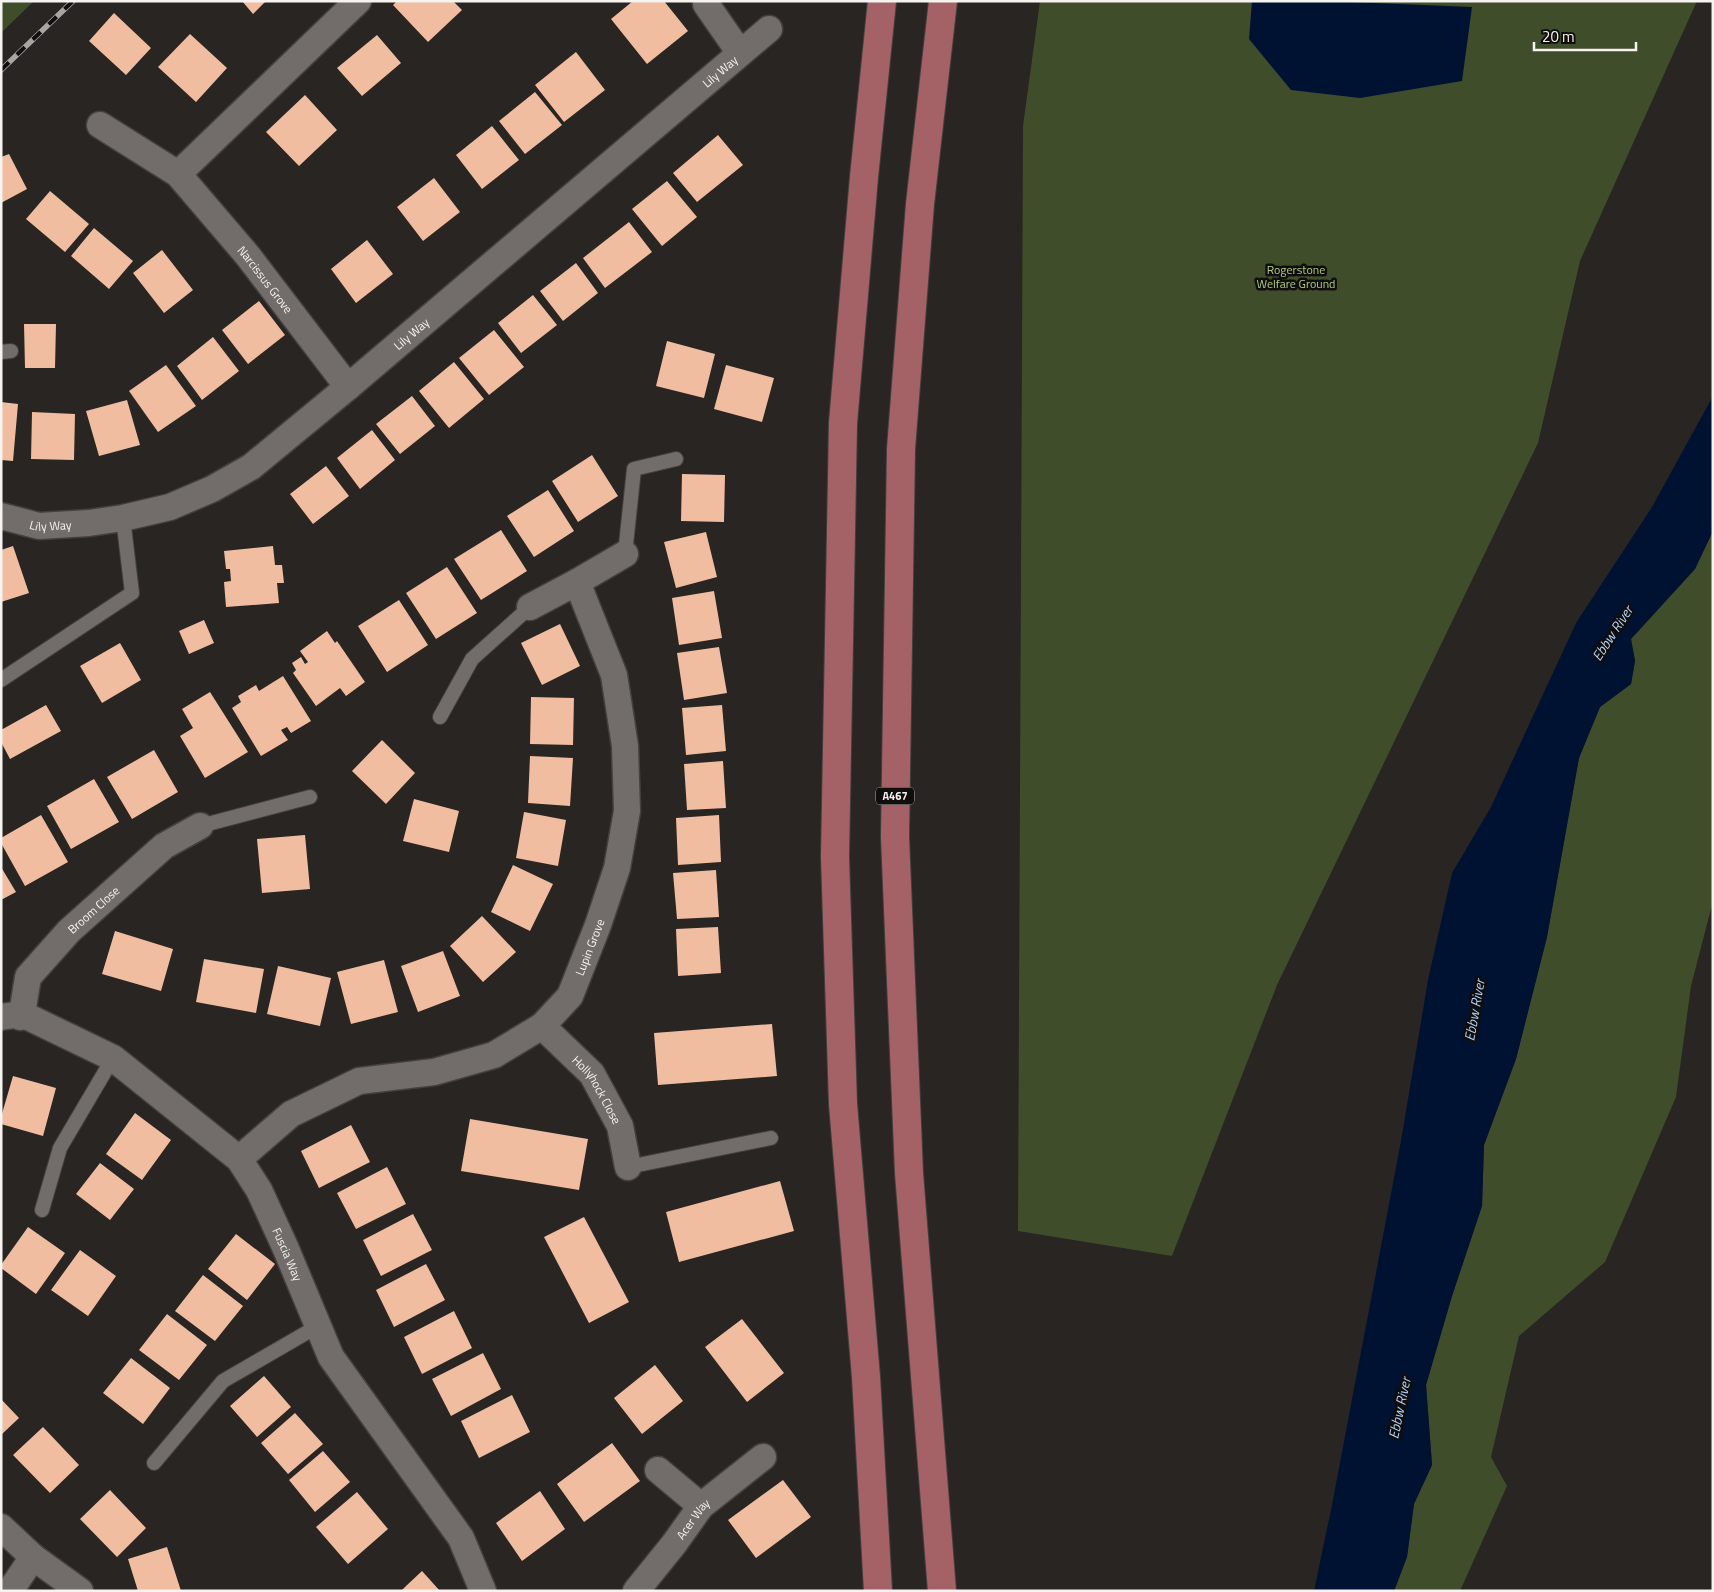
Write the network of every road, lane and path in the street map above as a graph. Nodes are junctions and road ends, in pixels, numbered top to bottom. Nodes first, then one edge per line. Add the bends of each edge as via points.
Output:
1 (358, 1) edge
2 (882, 1) edge
3 (943, 1) edge
4 (706, 4) dead end
5 (769, 29) dead end
6 (740, 53) junction
7 (100, 125) dead end
8 (178, 174) junction
9 (348, 387) junction
10 (676, 459) dead end
11 (1, 516) edge
12 (123, 518) junction
13 (625, 554) joint
14 (577, 582) junction
15 (530, 607) joint
16 (1, 680) edge
17 (440, 716) dead end
18 (310, 797) dead end
19 (200, 826) joint
20 (15, 1016) edge
21 (542, 1026) junction
22 (113, 1058) junction
23 (771, 1138) dead end
24 (239, 1159) junction
25 (628, 1166) joint
26 (42, 1210) dead end
27 (318, 1326) junction
28 (763, 1457) dead end
29 (154, 1462) dead end
30 (658, 1470) dead end
31 (701, 1506) junction
32 (1, 1527) edge
33 (33, 1557) junction
34 (10, 1591) edge
35 (80, 1591) edge
36 (483, 1591) edge
37 (636, 1591) edge
38 (878, 1591) edge
39 (942, 1591) edge

1 - 8 street
2 - 38 main road via 843,423 835,857 843,1104 866,1377
3 - 39 main road, A467 via 920,204 901,449 895,838 910,1174
4 - 6 street
5 - 6 street, Lily Way
6 - 9 street, Lily Way
7 - 8 street, Narcissus Grove
8 - 9 street, Narcissus Grove via 248,256
9 - 12 street, Lily Way via 251,467 170,506
10 - 13 lane via 634,469
11 - 12 street, Lily Way via 39,526 89,524
12 - 16 lane via 132,593
13 - 14 street
14 - 15 street
14 - 21 street, Lupin Grove via 614,675 625,746 627,812 617,868 570,996
15 - 17 lane via 472,659
18 - 19 lane
19 - 20 street, Broom Close via 164,846 69,931 28,976
20 - 22 street, Fuscia Way
21 - 24 street, Lupin Grove via 494,1055 434,1072 359,1081 291,1114
21 - 25 street, Hollyhock Close via 592,1074 620,1126
22 - 24 street, Fuscia Way
22 - 26 lane via 60,1148
23 - 25 lane
24 - 27 street, Fuscia Way via 259,1190
27 - 29 lane via 223,1381
27 - 36 street, Fuscia Way via 331,1357 461,1538
28 - 31 street, Acer Way
30 - 31 street
31 - 37 street, Acer Way
32 - 33 street
33 - 34 street
33 - 35 street

